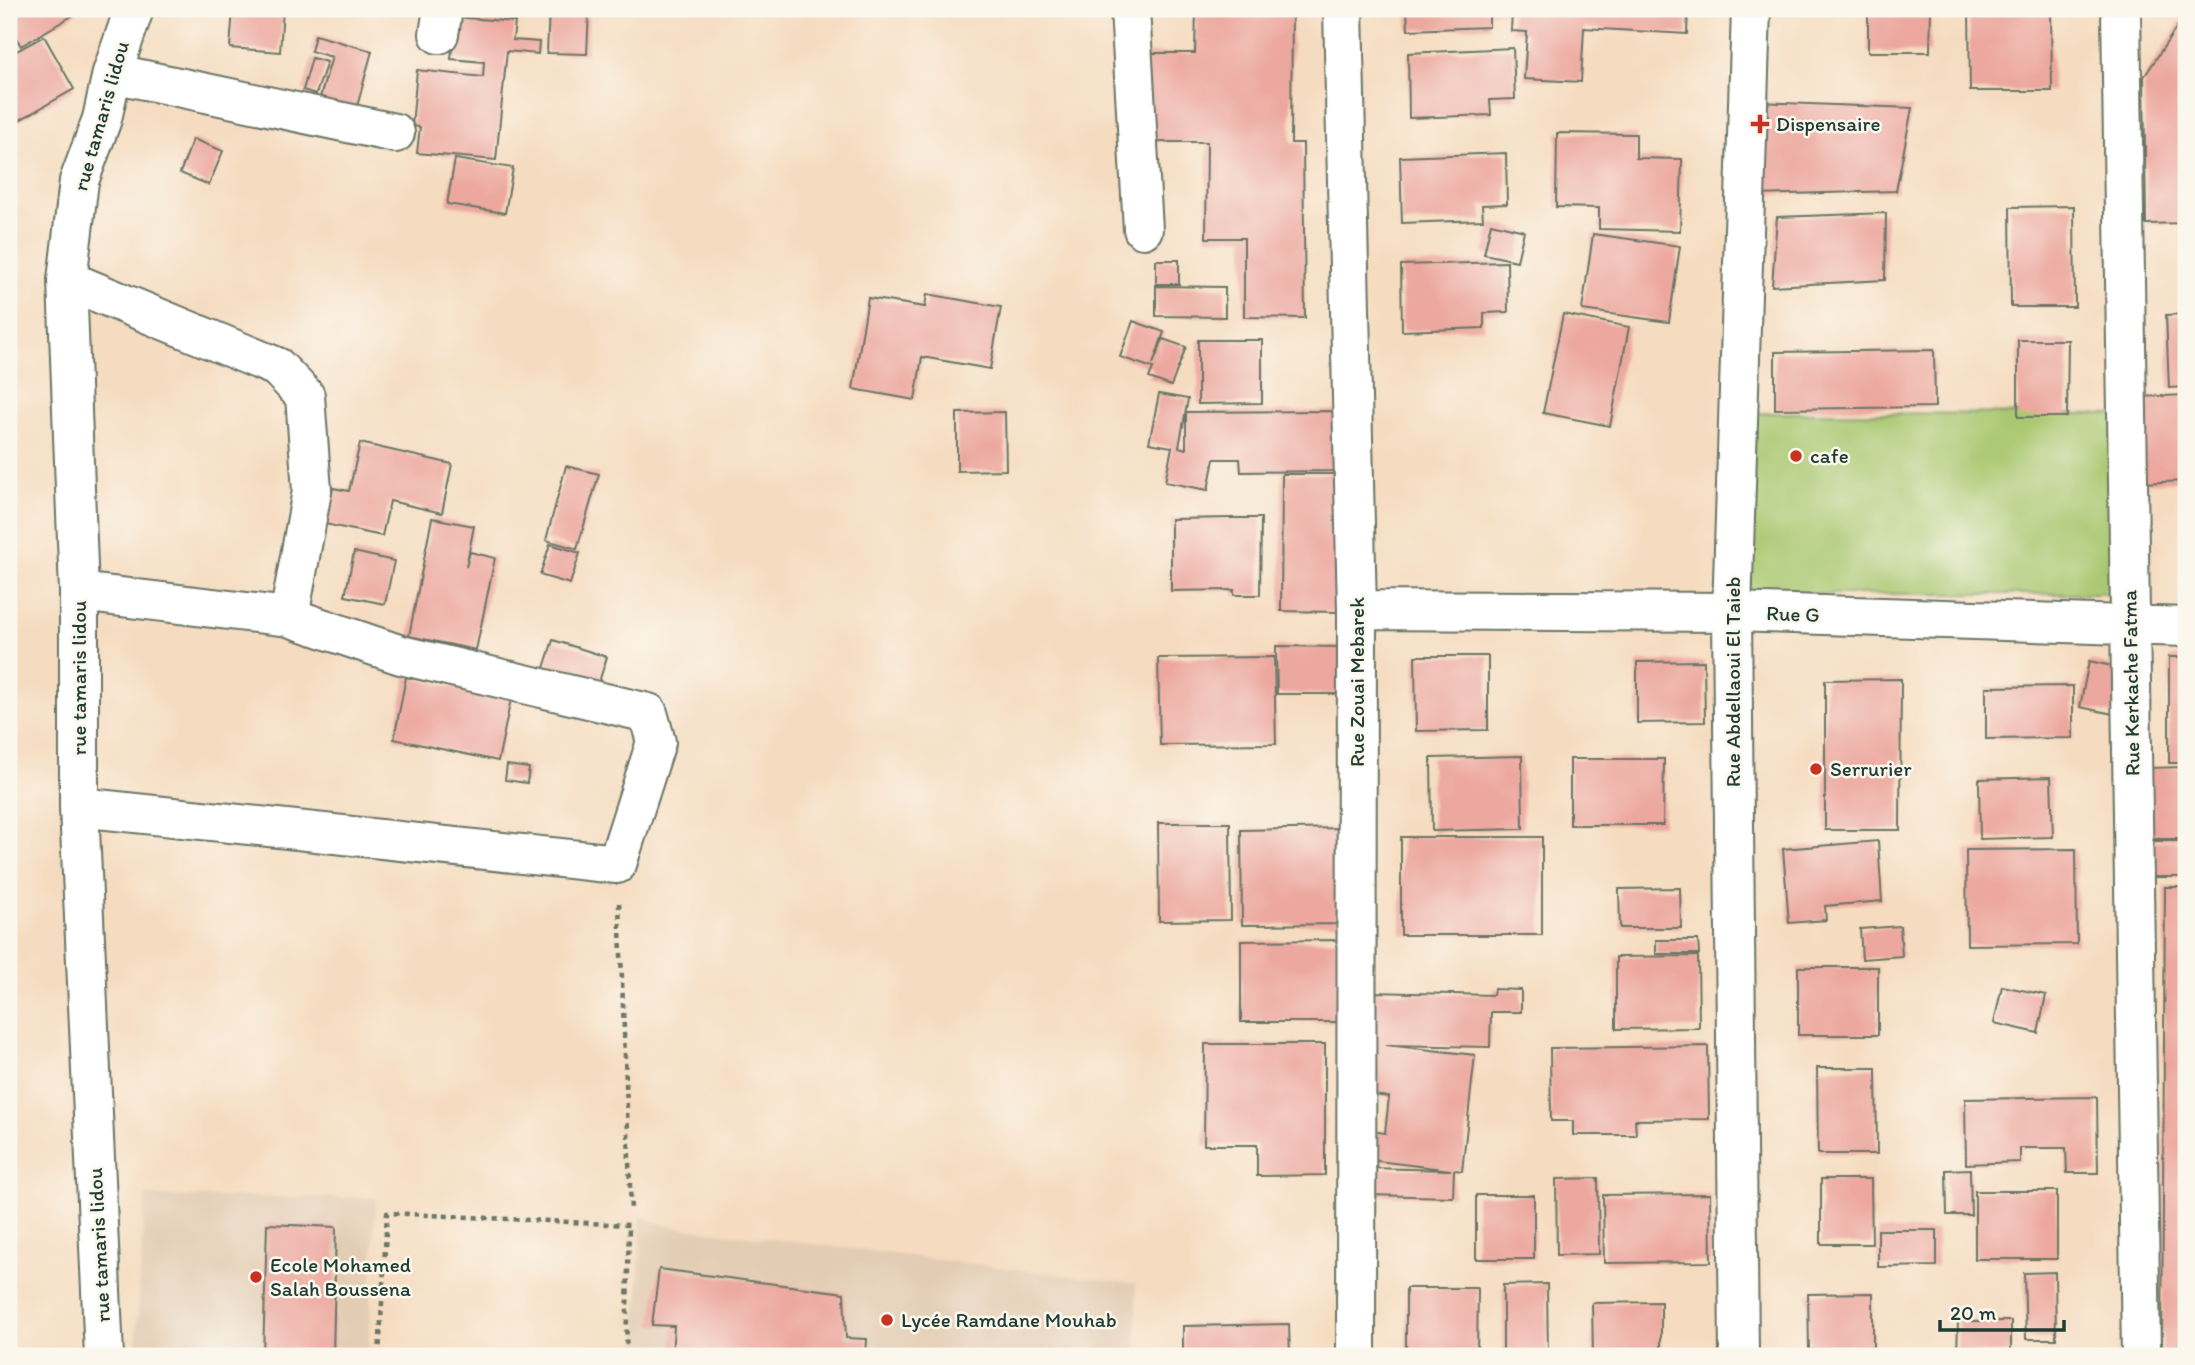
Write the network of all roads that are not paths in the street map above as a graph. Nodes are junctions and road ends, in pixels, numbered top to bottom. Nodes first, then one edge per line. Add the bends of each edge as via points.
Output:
1 (134, 9) edge
2 (1130, 9) edge
3 (1343, 9) edge
4 (1751, 9) edge
5 (2122, 9) edge
6 (112, 73) junction
7 (395, 133) dead end
8 (1143, 229) dead end
9 (67, 280) junction
10 (79, 592) junction
11 (1357, 610) junction
12 (1732, 612) junction
13 (289, 617) junction
14 (2130, 627) junction
15 (2186, 627) edge
16 (79, 807) junction
17 (104, 1356) edge
18 (1356, 1356) edge
19 (1740, 1356) edge
20 (2141, 1356) edge

1 - 6 street, rue tamaris lidou
2 - 8 street
3 - 11 street, Rue Zouai Mebarek
4 - 12 street, Rue Abdellaoui El Taieb
5 - 14 street, Rue Kerkache Fatma
6 - 7 street
6 - 9 street, rue tamaris lidou via 102,119 79,181
9 - 10 street, rue tamaris lidou
9 - 13 street via 277,367 305,396 312,491
10 - 13 street
10 - 16 street, rue tamaris lidou
11 - 12 street, Rue G
11 - 18 street, Rue Zouai Mebarek
12 - 14 street, Rue G
12 - 19 street, Rue Abdellaoui El Taieb
13 - 16 street via 401,655 648,713 656,742 617,864
14 - 15 street, Rue G
14 - 20 street, Rue Kerkache Fatma
16 - 17 street, rue tamaris lidou

